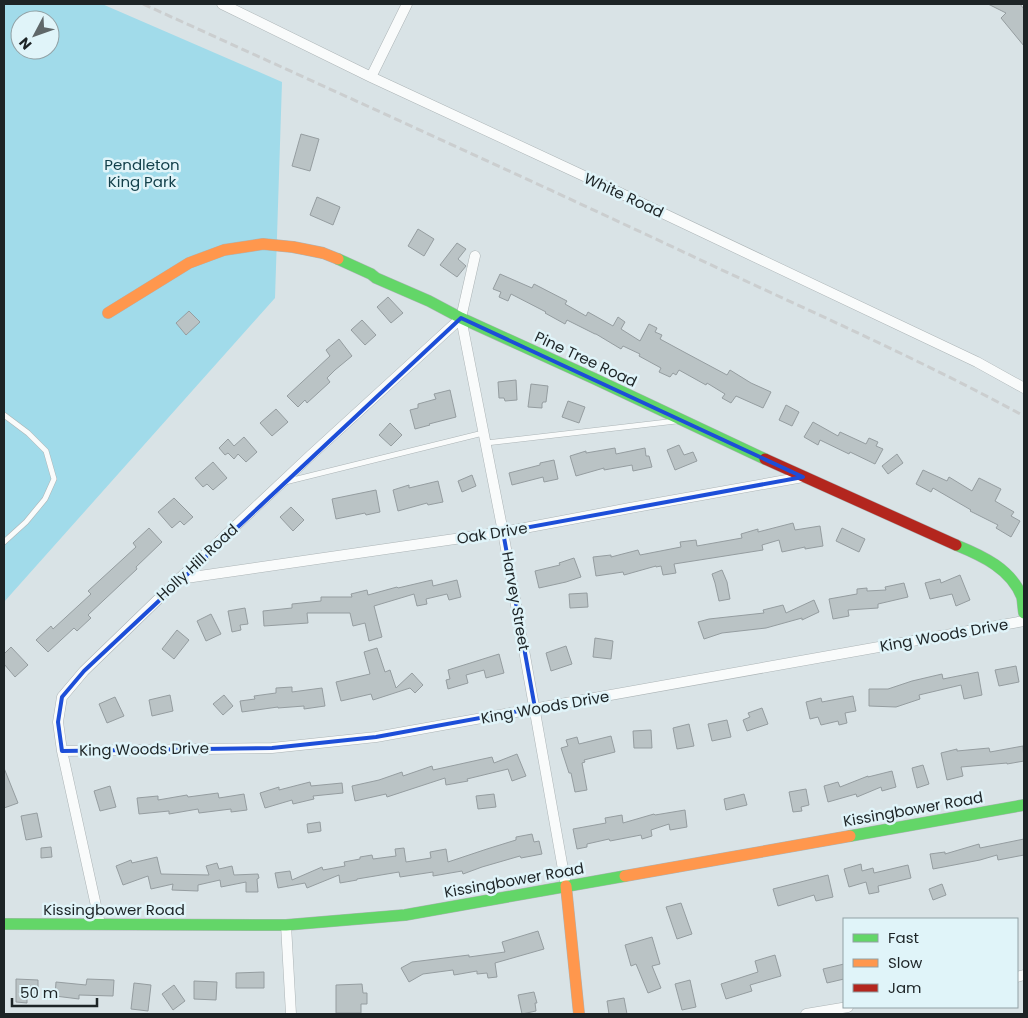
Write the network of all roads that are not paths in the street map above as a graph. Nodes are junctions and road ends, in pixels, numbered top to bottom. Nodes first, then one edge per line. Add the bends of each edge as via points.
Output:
1 (222, 4) edge
2 (408, 4) edge
3 (371, 77) junction
4 (475, 256) dead end
5 (108, 313) dead end
6 (461, 318) junction
7 (1024, 388) edge
8 (4, 414) edge
9 (681, 420) junction
10 (485, 438) junction
11 (803, 477) junction
12 (282, 482) junction
13 (503, 532) junction
14 (4, 542) edge
15 (179, 579) junction
16 (1024, 613) edge
17 (1024, 621) edge
18 (535, 708) junction
19 (62, 751) junction
20 (1024, 805) edge
21 (566, 886) junction
22 (4, 924) edge
23 (100, 924) junction
24 (286, 925) junction
25 (843, 1008) edge
26 (291, 1014) edge
27 (578, 1014) edge
28 (806, 1014) edge

1 - 3 street, White Road
2 - 3 street
3 - 7 street, White Road via 968,358
4 - 6 street
5 - 6 street, Pine Tree Road via 189,263 224,250 263,244 323,253
6 - 9 street, Pine Tree Road
6 - 10 street, Harvey Street
6 - 12 street, Holly Hill Road
8 - 14 lane via 46,451 54,479 45,499
9 - 10 lane
9 - 11 street, Pine Tree Road
10 - 12 lane
10 - 13 street, Harvey Street
11 - 13 street, Oak Drive
11 - 16 street, Pine Tree Road via 982,556 1009,575 1022,598
12 - 15 street, Holly Hill Road
13 - 15 street, Oak Drive
13 - 18 street, Harvey Street
15 - 19 street, Holly Hill Road via 84,671 62,697 58,722
17 - 18 street, King Woods Drive
18 - 19 street, King Woods Drive via 376,737 272,748
18 - 21 street, Harvey Street
19 - 23 street, Holly Hill Road
20 - 21 street, Kissingbower Road
21 - 24 street, Kissingbower Road via 404,915
21 - 27 street
22 - 23 street, Kissingbower Road
23 - 24 street, Kissingbower Road
24 - 26 street
25 - 28 street

